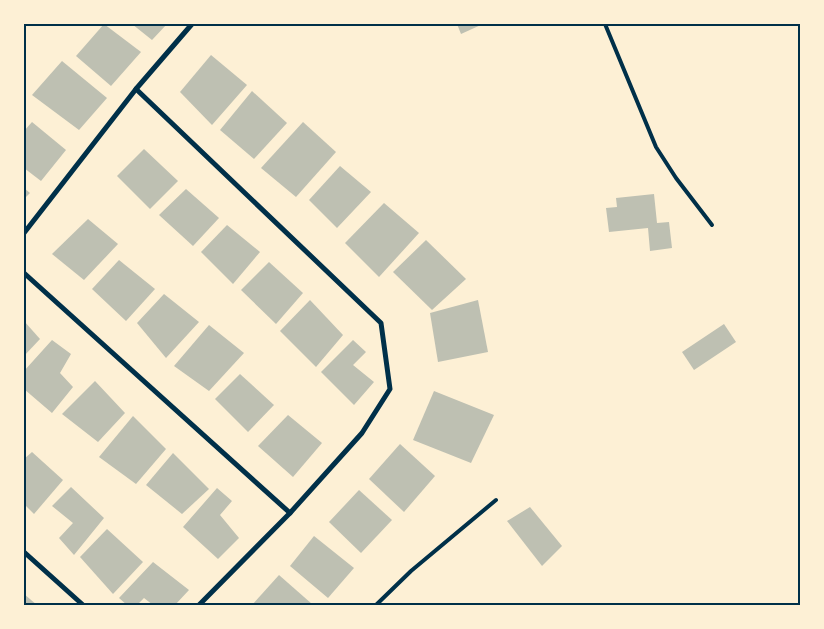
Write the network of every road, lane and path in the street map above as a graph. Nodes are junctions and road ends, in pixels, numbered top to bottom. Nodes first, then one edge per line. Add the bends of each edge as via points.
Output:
1 (192, 24) edge
2 (605, 24) edge
3 (136, 89) junction
4 (712, 225) dead end
5 (24, 232) edge
6 (24, 273) edge
7 (496, 500) dead end
8 (290, 514) junction
9 (24, 552) edge
10 (83, 605) edge
11 (199, 605) edge
12 (376, 605) edge

1 - 3 street
2 - 4 lane via 656,147
3 - 5 street
3 - 8 street via 381,323 390,389 362,433
6 - 8 street
7 - 12 lane
8 - 11 street
9 - 10 street

